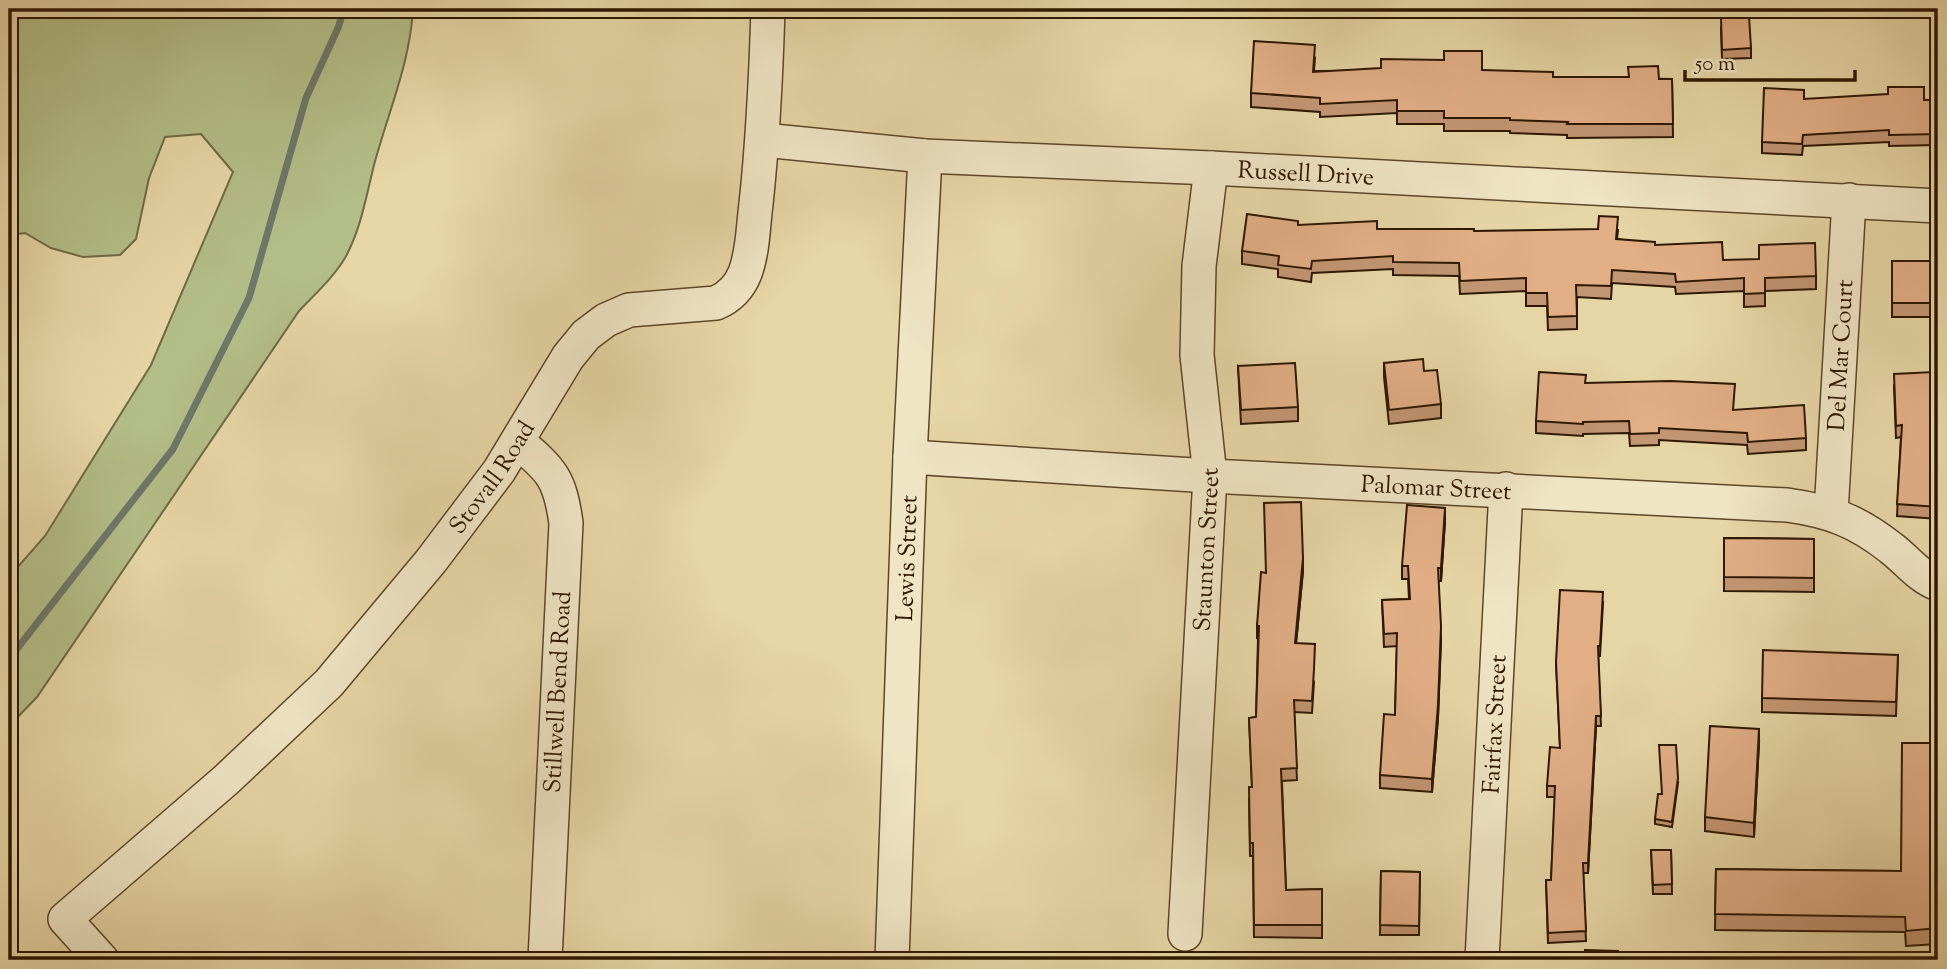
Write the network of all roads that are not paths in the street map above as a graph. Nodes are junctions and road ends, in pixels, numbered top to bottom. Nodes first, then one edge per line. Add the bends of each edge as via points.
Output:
1 (768, 9) edge
2 (763, 140) junction
3 (925, 156) junction
4 (1211, 168) junction
5 (1849, 200) junction
6 (1938, 206) edge
7 (518, 442) junction
8 (910, 457) junction
9 (1210, 476) junction
10 (1506, 489) junction
11 (1831, 513) junction
12 (1938, 584) edge
13 (1185, 934) dead end
14 (102, 960) edge
15 (545, 960) edge
16 (892, 960) edge
17 (1482, 960) edge

1 - 2 street, Stovall Road
2 - 3 street, Russell Drive
2 - 7 street, Stovall Road via 750,255 737,289 716,303 629,310 606,320 568,356
3 - 4 street, Russell Drive
3 - 8 street, Lewis Street
4 - 5 street, Russell Drive
4 - 9 street, Staunton Street via 1199,266 1197,355
5 - 6 street, Russell Drive
5 - 11 street, Del Mar Court
7 - 14 street, Stovall Road via 431,561 329,683 226,780 65,919
7 - 15 street, Stillwell Bend Road via 545,464 556,480 566,523
8 - 9 street, Palomar Street
8 - 16 street, Lewis Street
9 - 10 street, Palomar Street
9 - 13 street, Staunton Street
10 - 11 street, Palomar Street via 1787,505
10 - 17 street, Fairfax Street
11 - 12 street, Palomar Street via 1850,520

